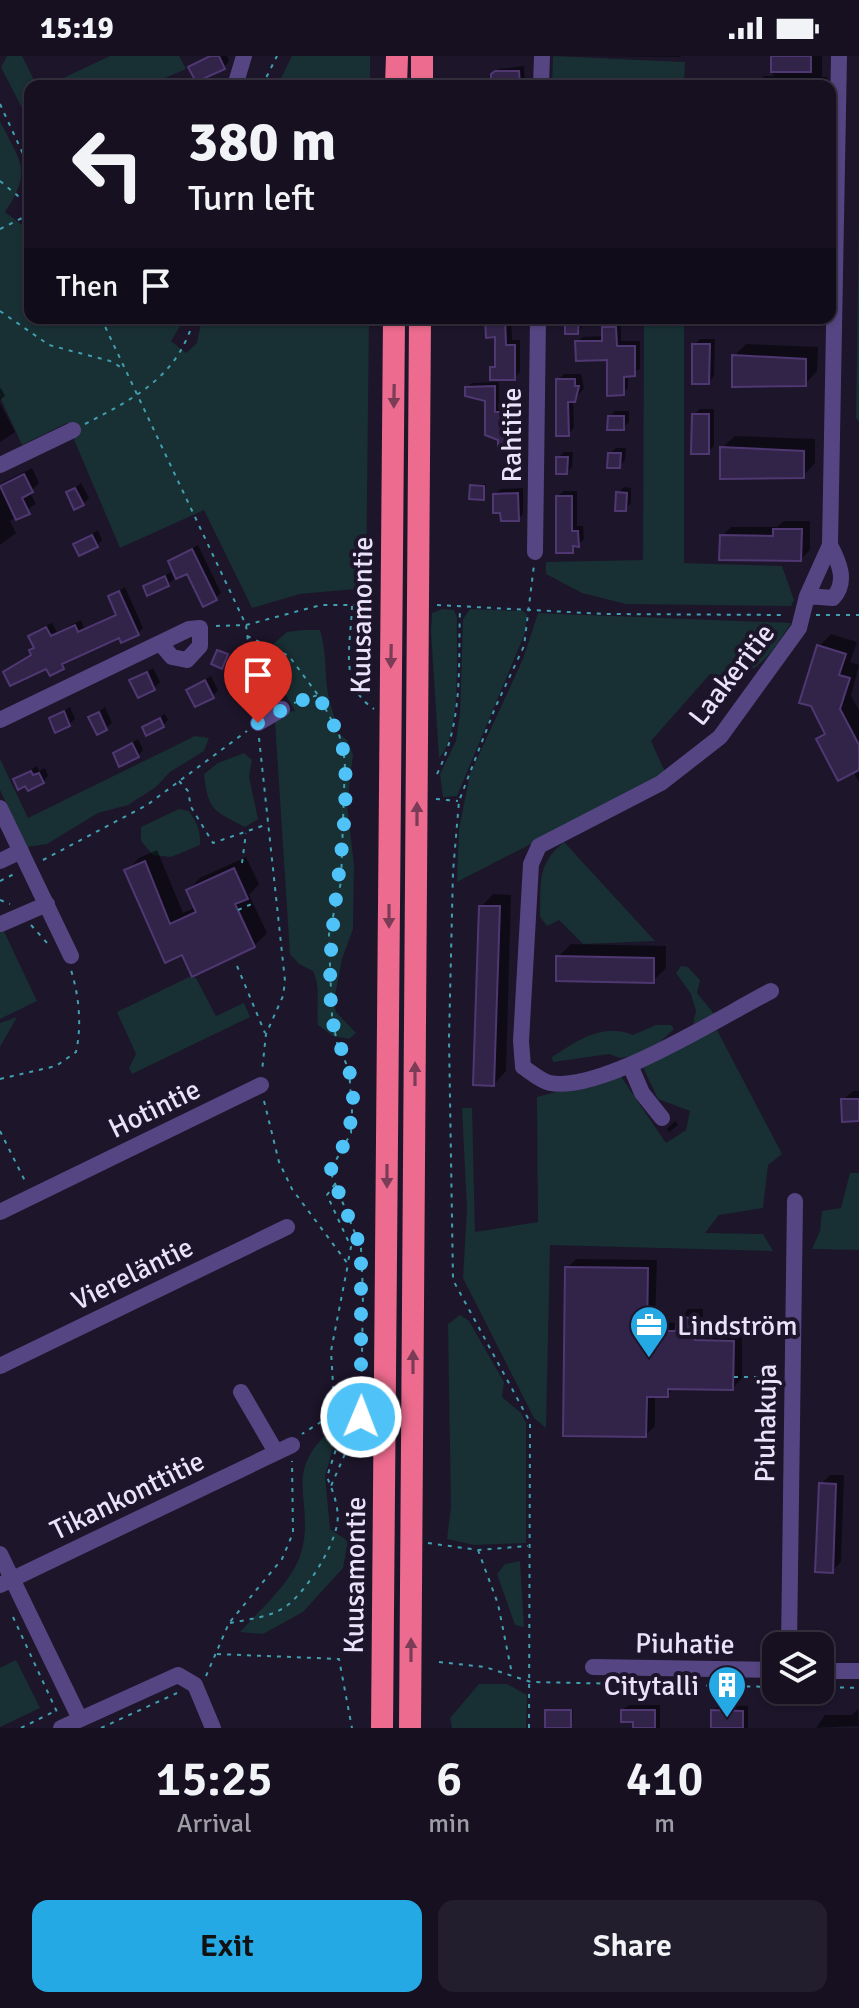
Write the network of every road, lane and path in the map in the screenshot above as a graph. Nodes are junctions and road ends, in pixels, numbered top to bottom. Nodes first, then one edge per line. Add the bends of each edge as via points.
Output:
1 (244, 56) edge
2 (277, 56) edge
3 (397, 56) edge
4 (422, 56) edge
5 (542, 56) edge
6 (839, 56) edge
7 (237, 80) edge
8 (265, 80) edge
9 (396, 80) edge
10 (422, 80) edge
11 (541, 80) edge
12 (0, 104) edge
13 (24, 156) edge
14 (0, 181) edge
15 (24, 201) edge
16 (24, 217) edge
17 (836, 219) edge
18 (0, 229) edge
19 (0, 311) edge
20 (104, 324) edge
21 (192, 324) edge
22 (394, 324) edge
23 (420, 324) edge
24 (538, 324) edge
25 (834, 324) edge
26 (126, 370) junction
27 (138, 396) junction
28 (73, 430) joint
29 (0, 465) edge
30 (830, 545) junction
31 (535, 552) joint
32 (807, 596) junction
33 (352, 605) junction
34 (376, 605) dead end
35 (437, 605) dead end
36 (460, 607) junction
37 (531, 608) junction
38 (802, 615) junction
39 (859, 615) edge
40 (246, 625) junction
41 (200, 628) junction
42 (247, 636) junction
43 (160, 643) junction
44 (318, 695) junction
45 (282, 709) joint
46 (382, 714) dead end
47 (0, 720) edge
48 (258, 723) junction
49 (437, 774) dead end
50 (178, 780) junction
51 (436, 799) dead end
52 (459, 801) junction
53 (2, 817) edge
54 (269, 824) junction
55 (246, 832) junction
56 (21, 851) junction
57 (0, 861) edge
58 (242, 863) dead end
59 (29, 867) junction
60 (0, 881) edge
61 (0, 900) edge
62 (254, 903) dead end
63 (47, 904) junction
64 (238, 910) dead end
65 (23, 916) junction
66 (1, 924) edge
67 (51, 948) dead end
68 (71, 963) joint
69 (237, 966) dead end
70 (771, 991) dead end
71 (266, 1034) junction
72 (630, 1065) junction
73 (0, 1079) edge
74 (261, 1085) junction
75 (662, 1118) dead end
76 (0, 1131) edge
77 (335, 1183) junction
78 (33, 1196) junction
79 (795, 1201) dead end
80 (0, 1212) edge
81 (287, 1227) dead end
82 (348, 1264) junction
83 (0, 1366) edge
84 (734, 1377) dead end
85 (791, 1377) junction
86 (241, 1392) dead end
87 (330, 1412) junction
88 (292, 1445) junction
89 (276, 1452) junction
90 (331, 1486) junction
91 (446, 1543) dead end
92 (529, 1546) junction
93 (478, 1550) junction
94 (0, 1554) edge
95 (6, 1582) edge
96 (13, 1616) dead end
97 (229, 1623) junction
98 (789, 1632) edge
99 (216, 1654) junction
100 (593, 1667) dead end
101 (762, 1670) edge
102 (834, 1671) edge
103 (859, 1671) edge
104 (512, 1675) dead end
105 (195, 1685) junction
106 (834, 1687) edge
107 (859, 1688) edge
108 (56, 1711) junction
109 (80, 1719) junction
110 (62, 1727) edge
111 (21, 1728) edge
112 (101, 1728) edge
113 (213, 1728) edge
114 (352, 1728) edge
115 (382, 1728) edge
116 (410, 1728) edge
117 (529, 1728) edge

1 - 7 street
2 - 8 path
3 - 9 highway
4 - 10 highway
5 - 11 street
6 - 17 street, Laakeritie
12 - 13 path
14 - 15 path
16 - 18 path
19 - 26 path via 49,345
20 - 26 path
21 - 27 path via 177,360
22 -> 115 highway, Kuusamontie
116 -> 23 highway, Kuusamontie
24 - 31 street, Rahtitie
25 - 30 street, Laakeritie
26 - 27 path
27 - 28 path
27 - 40 path
28 - 29 street
30 - 32 street, Laakeritie
30 - 32 street via 841,566 839,592 833,598
31 - 37 path
32 - 38 street, Laakeritie
33 - 34 path
33 - 40 path via 300,608
33 - 46 path via 350,681 358,699
35 - 36 path
36 - 37 path
36 - 49 path via 457,713 453,740
37 - 38 path via 606,614
37 - 52 path via 524,646
38 - 39 path
38 - 72 street, Laakeritie via 768,674 710,746 661,783 539,846 531,864 523,1067 540,1079 572,1083
40 - 41 path
40 - 42 path
41 - 43 street
41 - 43 street via 200,646 187,660 172,657
42 - 44 path via 289,656
42 - 48 path
43 - 47 street
44 - 45 path
44 - 77 path via 339,734 345,761 341,882 329,934 332,1016 349,1070 352,1111 351,1133 330,1171
45 - 48 street
48 - 50 path
48 - 54 path
50 - 55 path via 213,843
50 - 59 path via 147,805
51 - 52 path
52 - 92 path via 449,1038 453,1280 530,1422
53 - 56 street
54 - 55 path
54 - 71 path via 285,981
55 - 58 path
56 - 57 street
56 - 59 street
59 - 60 path
59 - 63 street
61 - 65 path
62 - 64 path
63 - 65 street
63 - 68 street
65 - 66 street
65 - 67 path
68 - 73 path via 79,1019 76,1052 56,1066
69 - 71 path
70 - 72 street
71 - 74 path
72 - 75 street via 642,1093
74 - 78 street, Hotintie
74 - 82 path via 279,1162 307,1214
76 - 78 path
77 - 82 path via 327,1195 351,1247
77 - 90 path via 361,1248 363,1293 361,1417
78 - 80 street, Hotintie
79 - 85 street, Piuhakuja
81 - 83 street, Viereläntie
82 - 87 path via 331,1351
84 - 85 path
85 - 98 street, Piuhakuja
86 - 89 street
87 - 88 path
87 - 90 path via 338,1443 327,1477
88 - 89 street, Tikankonttitie
88 - 97 path via 293,1533 282,1559
89 - 95 street, Tikankonttitie
90 - 97 path via 337,1525 307,1582 288,1605
91 - 93 path
92 - 93 path
92 - 117 path
93 - 104 path via 498,1604
94 - 95 street
95 - 109 street
96 - 108 path
97 - 99 path
99 - 105 path via 210,1670
99 - 114 path via 339,1659
100 - 101 street, Piuhatie
102 - 103 street
105 - 109 street via 178,1675
105 - 112 path
105 - 113 street
106 - 107 path
108 - 110 path
108 - 111 path
109 - 110 street

